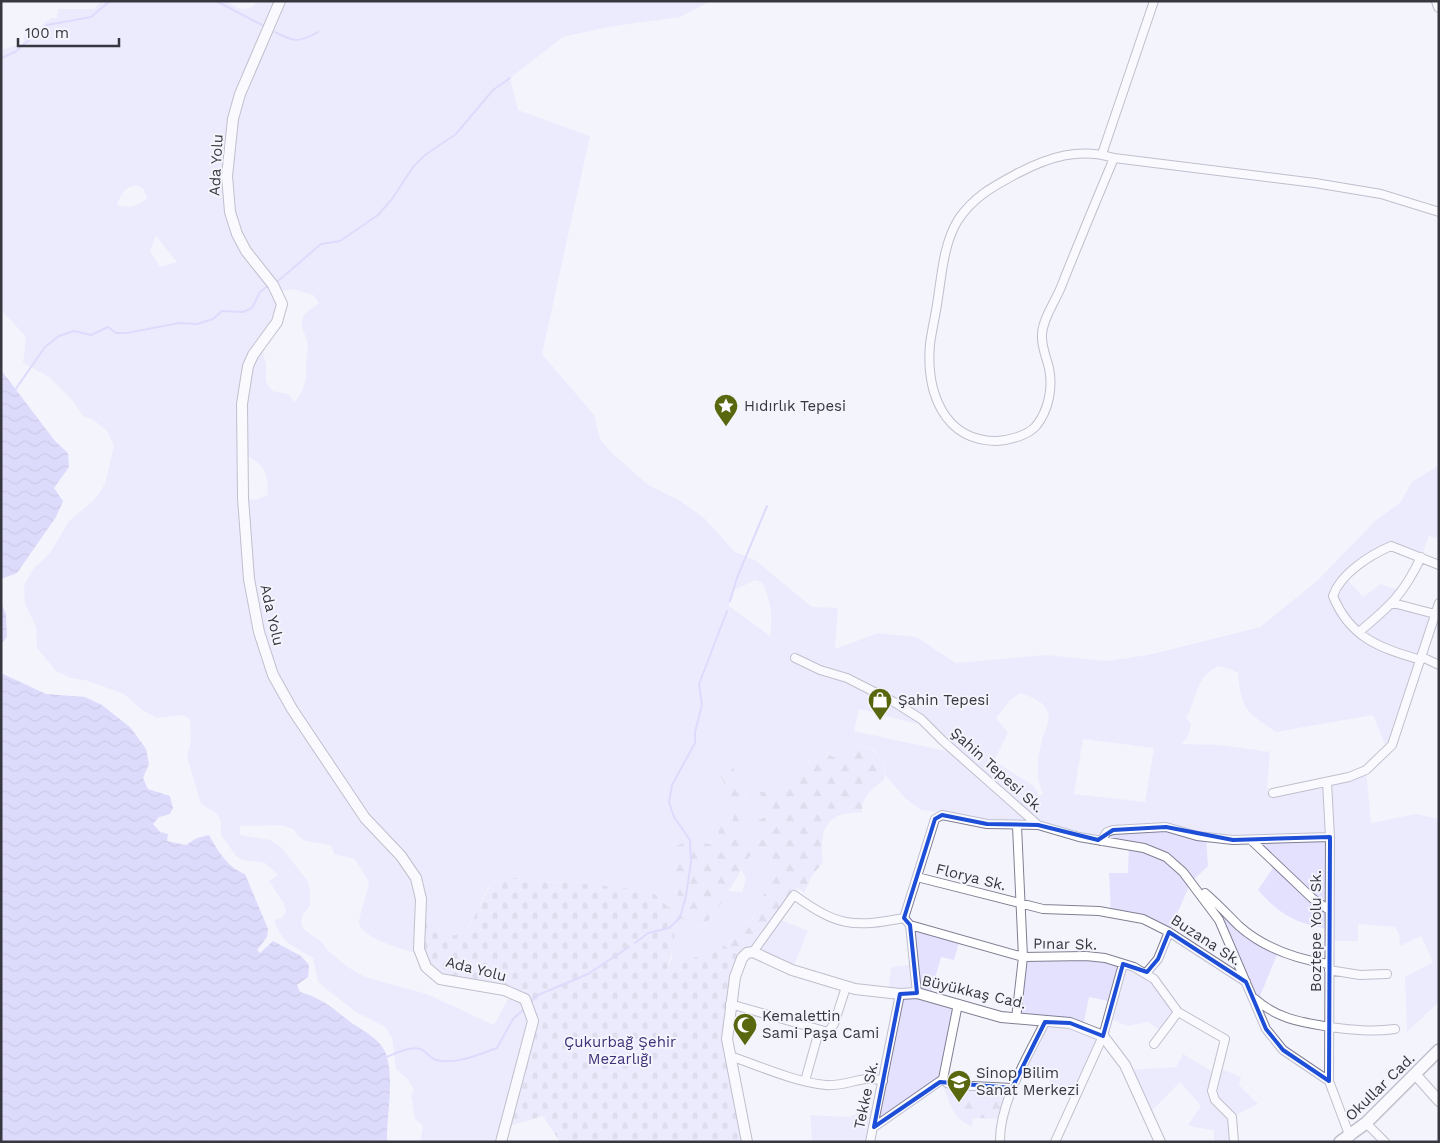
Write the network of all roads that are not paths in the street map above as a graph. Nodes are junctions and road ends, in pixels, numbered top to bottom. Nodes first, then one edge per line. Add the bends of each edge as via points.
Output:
1 (280, 1) edge
2 (1154, 1) edge
3 (1437, 1) edge
4 (1439, 7) edge
5 (1102, 154) junction
6 (1114, 158) junction
7 (1439, 212) edge
8 (1421, 557) junction
9 (1439, 565) edge
10 (1393, 603) junction
11 (1439, 604) edge
12 (1435, 614) junction
13 (1359, 632) junction
14 (795, 658) dead end
15 (1421, 659) junction
16 (1439, 665) edge
17 (1327, 782) junction
18 (1273, 794) dead end
19 (1038, 825) junction
20 (1017, 826) junction
21 (1330, 837) junction
22 (1251, 840) junction
23 (1101, 841) junction
24 (917, 878) junction
25 (1195, 886) junction
26 (1019, 904) junction
27 (1329, 910) junction
28 (904, 918) junction
29 (910, 925) junction
30 (1169, 932) junction
31 (753, 952) junction
32 (1023, 957) junction
33 (1123, 964) junction
34 (1328, 967) junction
35 (1147, 972) junction
36 (1387, 974) dead end
37 (1246, 982) junction
38 (846, 987) junction
39 (917, 993) junction
40 (900, 994) junction
41 (1252, 996) junction
42 (730, 1004) junction
43 (958, 1004) junction
44 (1178, 1012) junction
45 (1016, 1019) junction
46 (1045, 1022) junction
47 (1329, 1027) junction
48 (1395, 1030) dead end
49 (818, 1031) junction
50 (1103, 1036) junction
51 (1154, 1044) dead end
52 (1439, 1050) edge
53 (730, 1056) junction
54 (1415, 1074) junction
55 (943, 1080) junction
56 (805, 1081) junction
57 (883, 1081) junction
58 (1329, 1081) junction
59 (1012, 1088) junction
60 (1439, 1101) edge
61 (1366, 1123) junction
62 (874, 1128) junction
63 (1345, 1139) edge
64 (501, 1142) edge
65 (747, 1142) edge
66 (870, 1142) edge
67 (1000, 1142) edge
68 (1055, 1142) edge
69 (1160, 1142) edge
70 (1234, 1142) edge
71 (1385, 1142) edge

1 - 64 street, Ada Yolu via 240,94 227,176 230,212 237,234 278,292 282,304 277,322 254,355 244,385 241,468 254,607 266,657 280,690 365,818 401,856 416,878 421,899 419,949 426,967 440,979 504,990 525,999 533,1021
2 - 5 street
3 - 4 street
5 - 6 street
5 - 6 street via 1070,153 1044,160 983,192 958,220 949,238 930,344 931,380 936,400 947,418 957,430 971,438 1003,440 1016,437 1036,426 1046,409 1051,389 1042,333
6 - 7 street via 1380,194
8 - 9 street
8 - 10 street via 1412,577
8 - 13 street via 1391,546 1376,553 1336,587 1333,596 1340,612
10 - 12 street
10 - 13 street
11 - 12 street
12 - 15 street
13 - 15 street via 1364,639 1383,649
14 - 19 street, Şahin Tepesi Sk. via 848,678 921,718
15 - 16 street
15 - 17 street via 1392,745 1366,770 1349,778
17 - 18 street
17 - 21 street, Boztepe Yolu Sk.
19 - 20 street
19 - 23 street, Şahin Tepesi Sk.
20 - 24 street via 942,815 935,819
20 - 26 street
21 - 22 street
21 - 27 street, Boztepe Yolu Sk.
22 - 23 street via 1213,838 1166,827 1113,830 1107,832
22 - 27 street
23 - 25 street, Şahin Tepesi Sk. via 1160,854 1174,862
24 - 26 street, Florya Sk.
24 - 28 street
25 - 34 street via 1260,941 1292,956
25 - 37 street, Şahin Tepesi Sk. via 1219,920
26 - 30 street, Buzana Sk. via 1043,909 1122,914 1143,919
26 - 32 street
27 - 34 street, Boztepe Yolu Sk.
28 - 29 street
28 - 31 street via 875,924 847,924 820,914 794,895
29 - 32 street, Pınar Sk.
29 - 39 street
30 - 35 street via 1158,959
30 - 37 street, Buzana Sk.
31 - 38 street, Büyükkaş Cad. via 792,970
31 - 42 street via 742,958 737,968
32 - 33 street, Pınar Sk. via 1086,956
32 - 45 street
33 - 35 street, Pınar Sk.
33 - 50 street
34 - 36 street via 1360,974
34 - 47 street, Boztepe Yolu Sk.
35 - 44 street
37 - 41 street, Buzana Sk.
38 - 40 street, Büyükkaş Cad.
38 - 49 street via 832,1028 828,1032
39 - 40 street, Büyükkaş Cad.
39 - 43 street, Büyükkaş Cad.
40 - 57 street, Tekke Sk.
41 - 47 street via 1265,1008 1284,1018
41 - 58 street, Buzana Sk. via 1266,1029 1283,1050
42 - 49 street
42 - 53 street via 727,1039
43 - 45 street, Büyükkaş Cad.
43 - 55 street
44 - 51 street
44 - 70 street via 1225,1039 1212,1091 1215,1100 1232,1117
45 - 46 street, Büyükkaş Cad.
46 - 50 street, Büyükkaş Cad. via 1070,1023
46 - 59 street
47 - 48 street via 1367,1032
47 - 58 street, Boztepe Yolu Sk.
49 - 56 street
50 - 68 street
50 - 69 street via 1126,1065
52 - 54 main road, Okullar Cad.
53 - 56 street
53 - 65 street
54 - 60 street
54 - 61 main road, Okullar Cad.
55 - 59 street via 953,1085
55 - 62 street
56 - 57 street via 829,1086 868,1078
57 - 62 street, Tekke Sk.
58 - 63 street
59 - 67 street
61 - 63 main road, Okullar Cad.
61 - 71 street
62 - 66 street, Tekke Sk.

